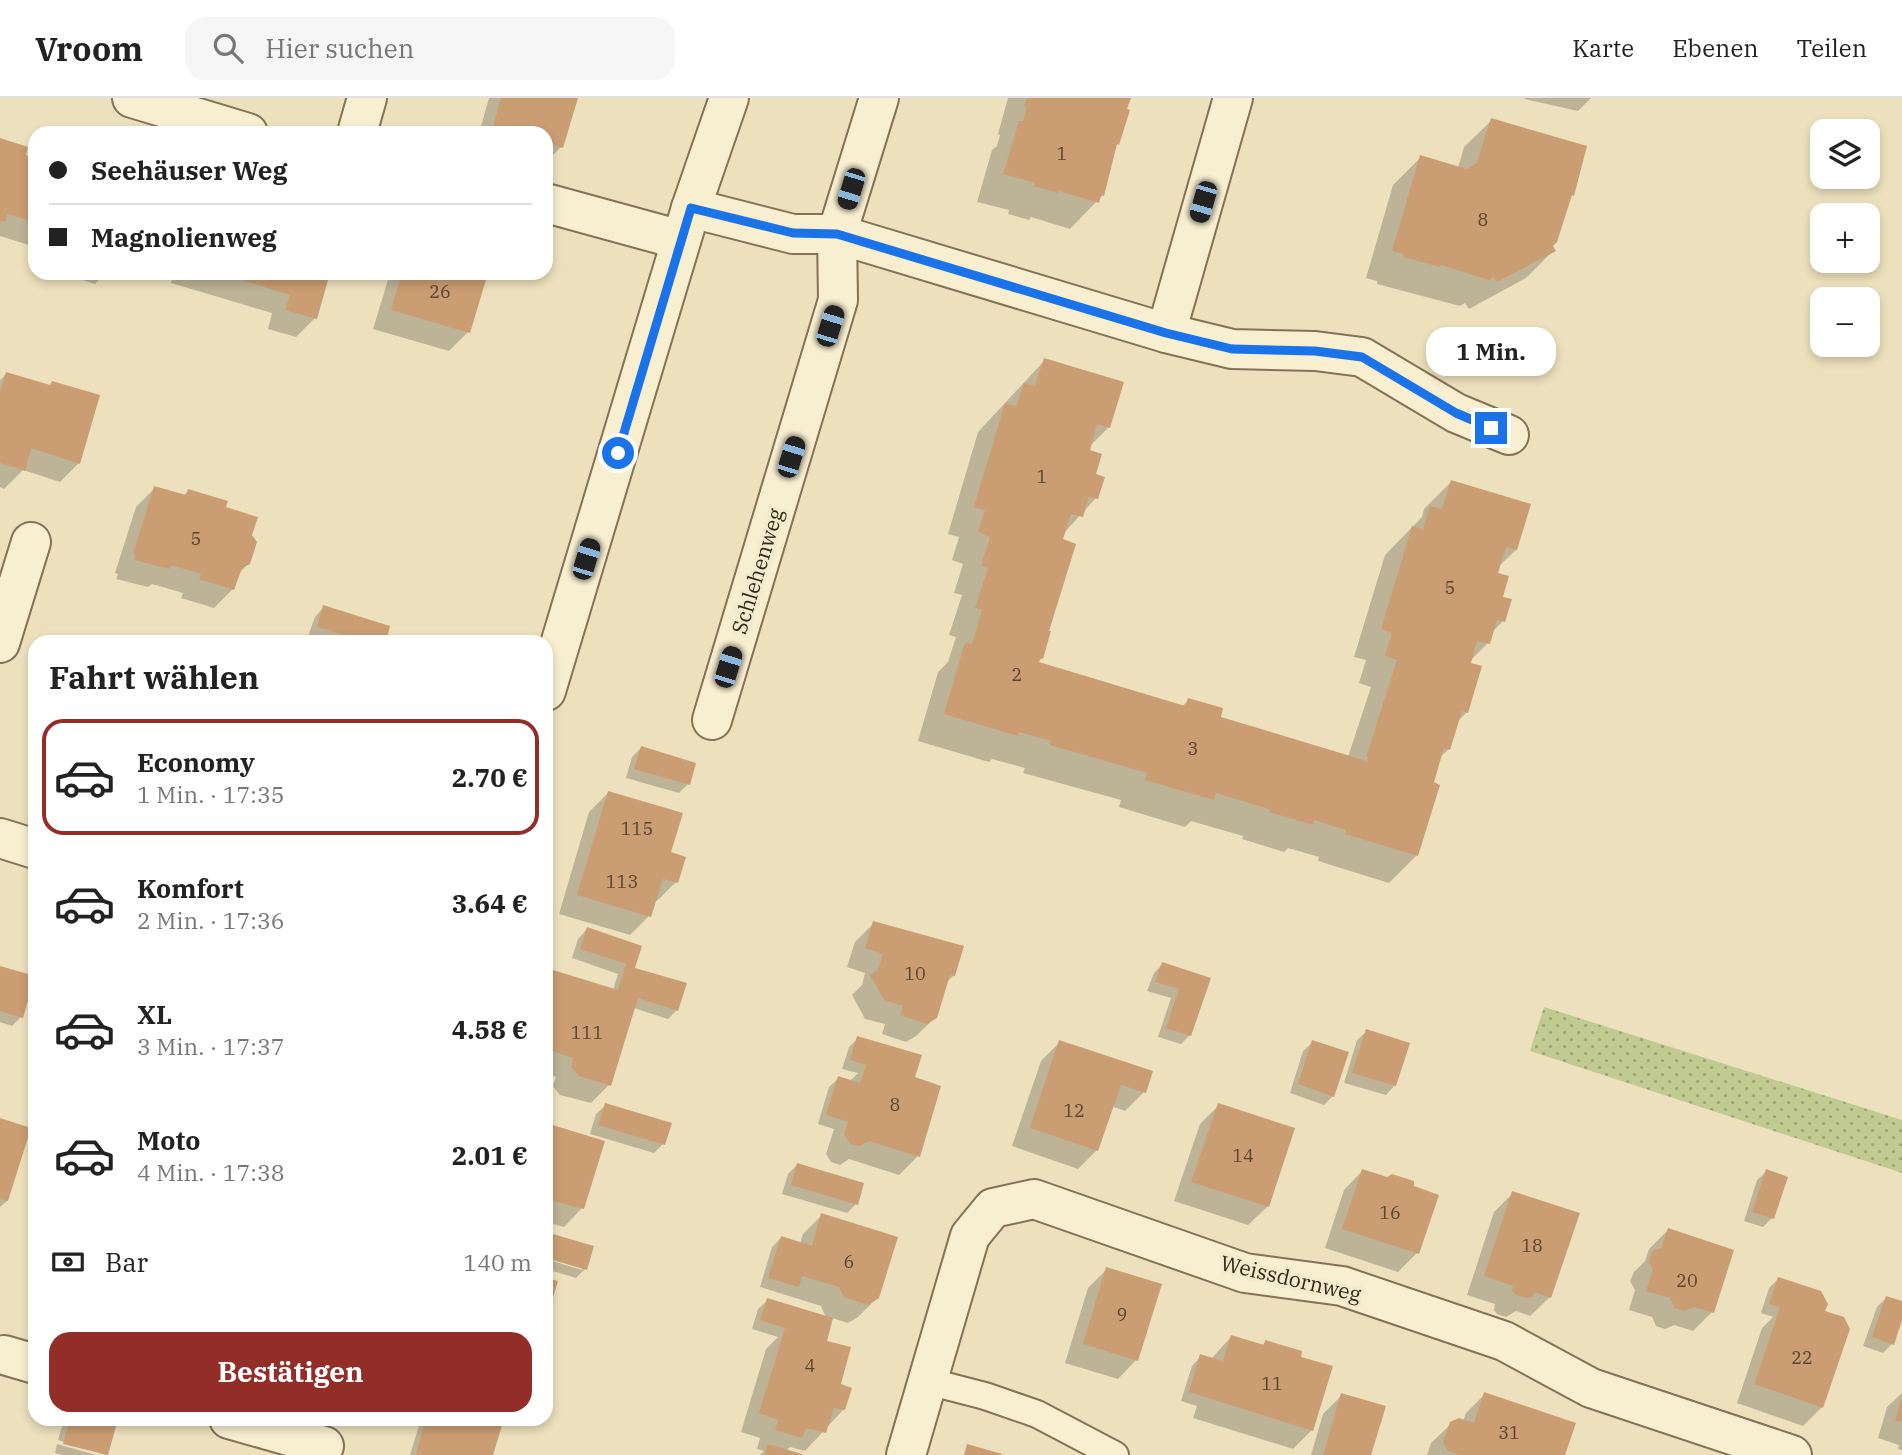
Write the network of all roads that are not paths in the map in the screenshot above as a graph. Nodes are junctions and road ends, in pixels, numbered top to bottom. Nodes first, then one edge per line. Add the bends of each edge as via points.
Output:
1 (132, 98) edge
2 (367, 98) edge
3 (729, 98) edge
4 (879, 98) edge
5 (1233, 98) edge
6 (225, 126) edge
7 (359, 126) edge
8 (553, 204) edge
9 (686, 224) junction
10 (837, 234) junction
11 (1166, 333) junction
12 (1509, 435) dead end
13 (31, 542) dead end
14 (0, 643) edge
15 (553, 668) edge
16 (712, 720) dead end
17 (0, 838) edge
18 (28, 847) edge
19 (927, 1381) junction
20 (261, 1426) edge
21 (326, 1440) edge
22 (906, 1455) edge
23 (1115, 1455) edge
24 (1792, 1455) edge

1 - 6 street
2 - 7 street
3 - 9 street
4 - 10 street, Schlehenweg
5 - 11 street
8 - 9 street
9 - 10 street
9 - 15 street
10 - 11 street
10 - 16 street, Schlehenweg via 838,300
11 - 12 street via 1232,349 1362,357 1456,413
13 - 14 street
17 - 18 street
19 - 22 street, Weissdornweg
19 - 23 lane via 1037,1415
19 - 24 street, Weissdornweg via 970,1236 993,1208 1034,1199 1245,1273 1342,1286 1504,1340 1591,1388
20 - 21 street

